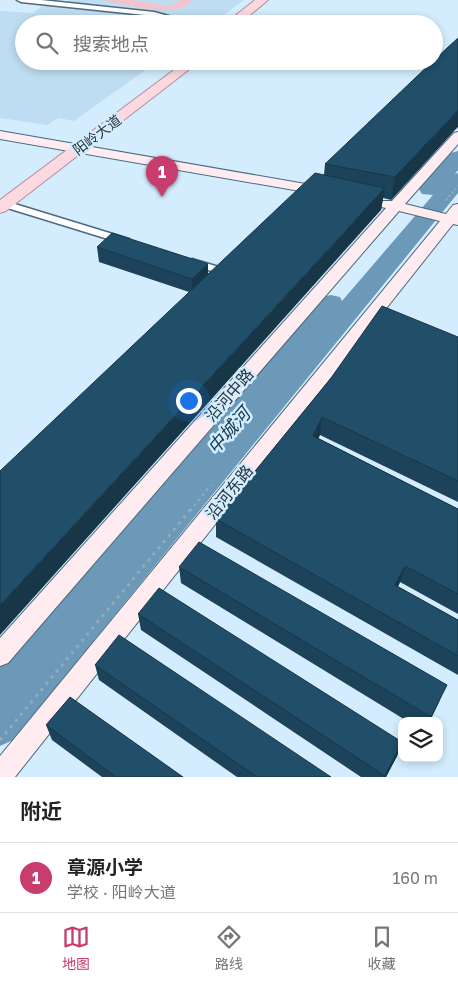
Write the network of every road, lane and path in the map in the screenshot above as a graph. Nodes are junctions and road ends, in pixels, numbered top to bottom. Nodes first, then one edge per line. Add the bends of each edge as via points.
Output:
1 (21, 0) edge
2 (67, 0) edge
3 (262, 0) edge
4 (274, 0) edge
5 (60, 5) junction
6 (158, 15) edge
7 (242, 15) edge
8 (255, 15) edge
9 (169, 70) edge
10 (181, 70) edge
11 (0, 136) edge
12 (458, 136) edge
13 (71, 148) junction
14 (321, 179) edge
15 (458, 186) edge
16 (310, 189) junction
17 (337, 194) edge
18 (298, 200) edge
19 (2, 202) edge
20 (372, 202) edge
21 (401, 208) junction
22 (448, 214) edge
23 (131, 243) edge
24 (178, 258) edge
25 (225, 272) edge
26 (0, 654) edge
27 (0, 776) edge

1 - 5 street
2 - 5 street
3 - 7 main road
4 - 8 main road
5 - 6 street
9 - 13 main road, 阳岭大道
10 - 13 main road, 阳岭大道
11 - 13 street
12 - 21 street, 沿河中路
13 - 16 street
13 - 19 main road, 阳岭大道
14 - 16 street
15 - 22 path
16 - 17 street
16 - 18 street
19 - 23 street
20 - 21 street
21 - 22 street
21 - 26 street, 沿河中路
22 - 27 street, 沿河东路 via 380,317
24 - 25 street

